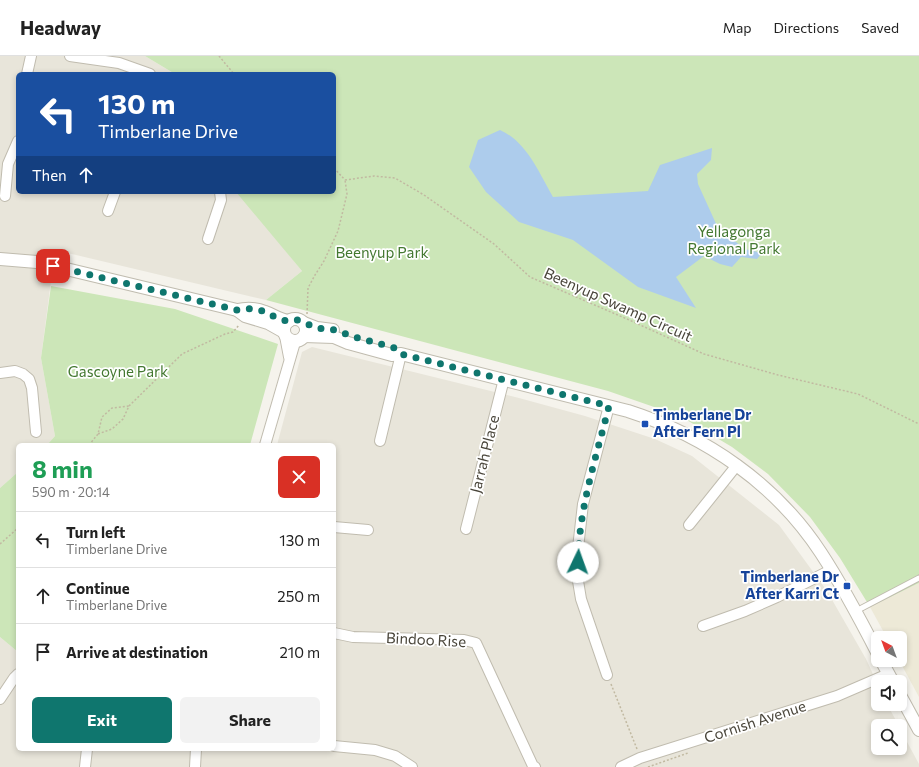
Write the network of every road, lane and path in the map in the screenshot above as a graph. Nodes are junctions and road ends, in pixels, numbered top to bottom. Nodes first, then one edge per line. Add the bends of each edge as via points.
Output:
1 (31, 56) edge
2 (70, 56) edge
3 (219, 56) edge
4 (27, 72) edge
5 (144, 72) edge
6 (232, 72) edge
7 (16, 146) edge
8 (336, 170) edge
9 (346, 180) junction
10 (114, 194) edge
11 (220, 194) edge
12 (5, 196) dead end
13 (108, 211) dead end
14 (208, 239) dead end
15 (0, 259) edge
16 (239, 315) junction
17 (306, 319) junction
18 (291, 333) junction
19 (401, 354) junction
20 (0, 373) edge
21 (504, 379) junction
22 (130, 406) junction
23 (609, 406) junction
24 (919, 424) edge
25 (36, 432) dead end
26 (98, 434) junction
27 (380, 441) dead end
28 (91, 443) edge
29 (266, 443) edge
30 (737, 465) junction
31 (689, 525) dead end
32 (336, 527) edge
33 (16, 530) edge
34 (368, 530) dead end
35 (466, 530) dead end
36 (0, 544) edge
37 (831, 570) junction
38 (919, 578) edge
39 (856, 611) junction
40 (703, 626) dead end
41 (336, 633) edge
42 (871, 640) edge
43 (607, 675) joint
44 (16, 676) edge
45 (871, 685) edge
46 (0, 699) edge
47 (907, 708) edge
48 (919, 730) edge
49 (336, 746) edge
50 (87, 751) edge
51 (196, 751) edge
52 (640, 758) junction
53 (86, 767) edge
54 (195, 767) edge
55 (412, 767) edge
56 (535, 767) edge
57 (621, 767) edge

1 - 4 street
2 - 5 street via 119,63
3 - 6 path
7 - 12 street via 8,164
8 - 9 path
9 - 17 path via 346,194 338,231 308,288
9 - 24 path, Beenyup Swamp Circuit via 374,176 395,178 494,244 530,277 704,354 858,394
10 - 13 street
11 - 14 street
15 - 16 street via 37,262
16 - 18 street via 246,308 262,311 281,320
16 - 22 path via 233,332 182,354
17 - 18 street via 295,319
17 - 19 street via 317,328 336,330 395,348
18 - 19 street via 334,337 392,355
18 - 29 street via 289,359
19 - 21 street
19 - 27 street
20 - 25 street via 15,372 29,379
21 - 23 street
21 - 35 street, Jarrah Place
22 - 26 path via 123,419 112,429
22 - 26 path via 112,408 102,417
23 - 30 street via 652,419 677,430 702,442
23 - 43 street via 583,504 577,575 581,599
26 - 28 path
30 - 31 street
30 - 37 street via 790,513 817,547
32 - 34 street
33 - 36 path
37 - 39 street
37 - 40 street via 777,598
38 - 39 lane
39 - 42 street
41 - 56 street, Bindoo Rise via 353,637 464,640 476,643
43 - 52 path
44 - 46 street
45 - 52 street, Cornish Avenue
47 - 48 street
49 - 55 street via 375,750 395,756
50 - 53 street
51 - 54 street
52 - 57 street, Cornish Avenue

